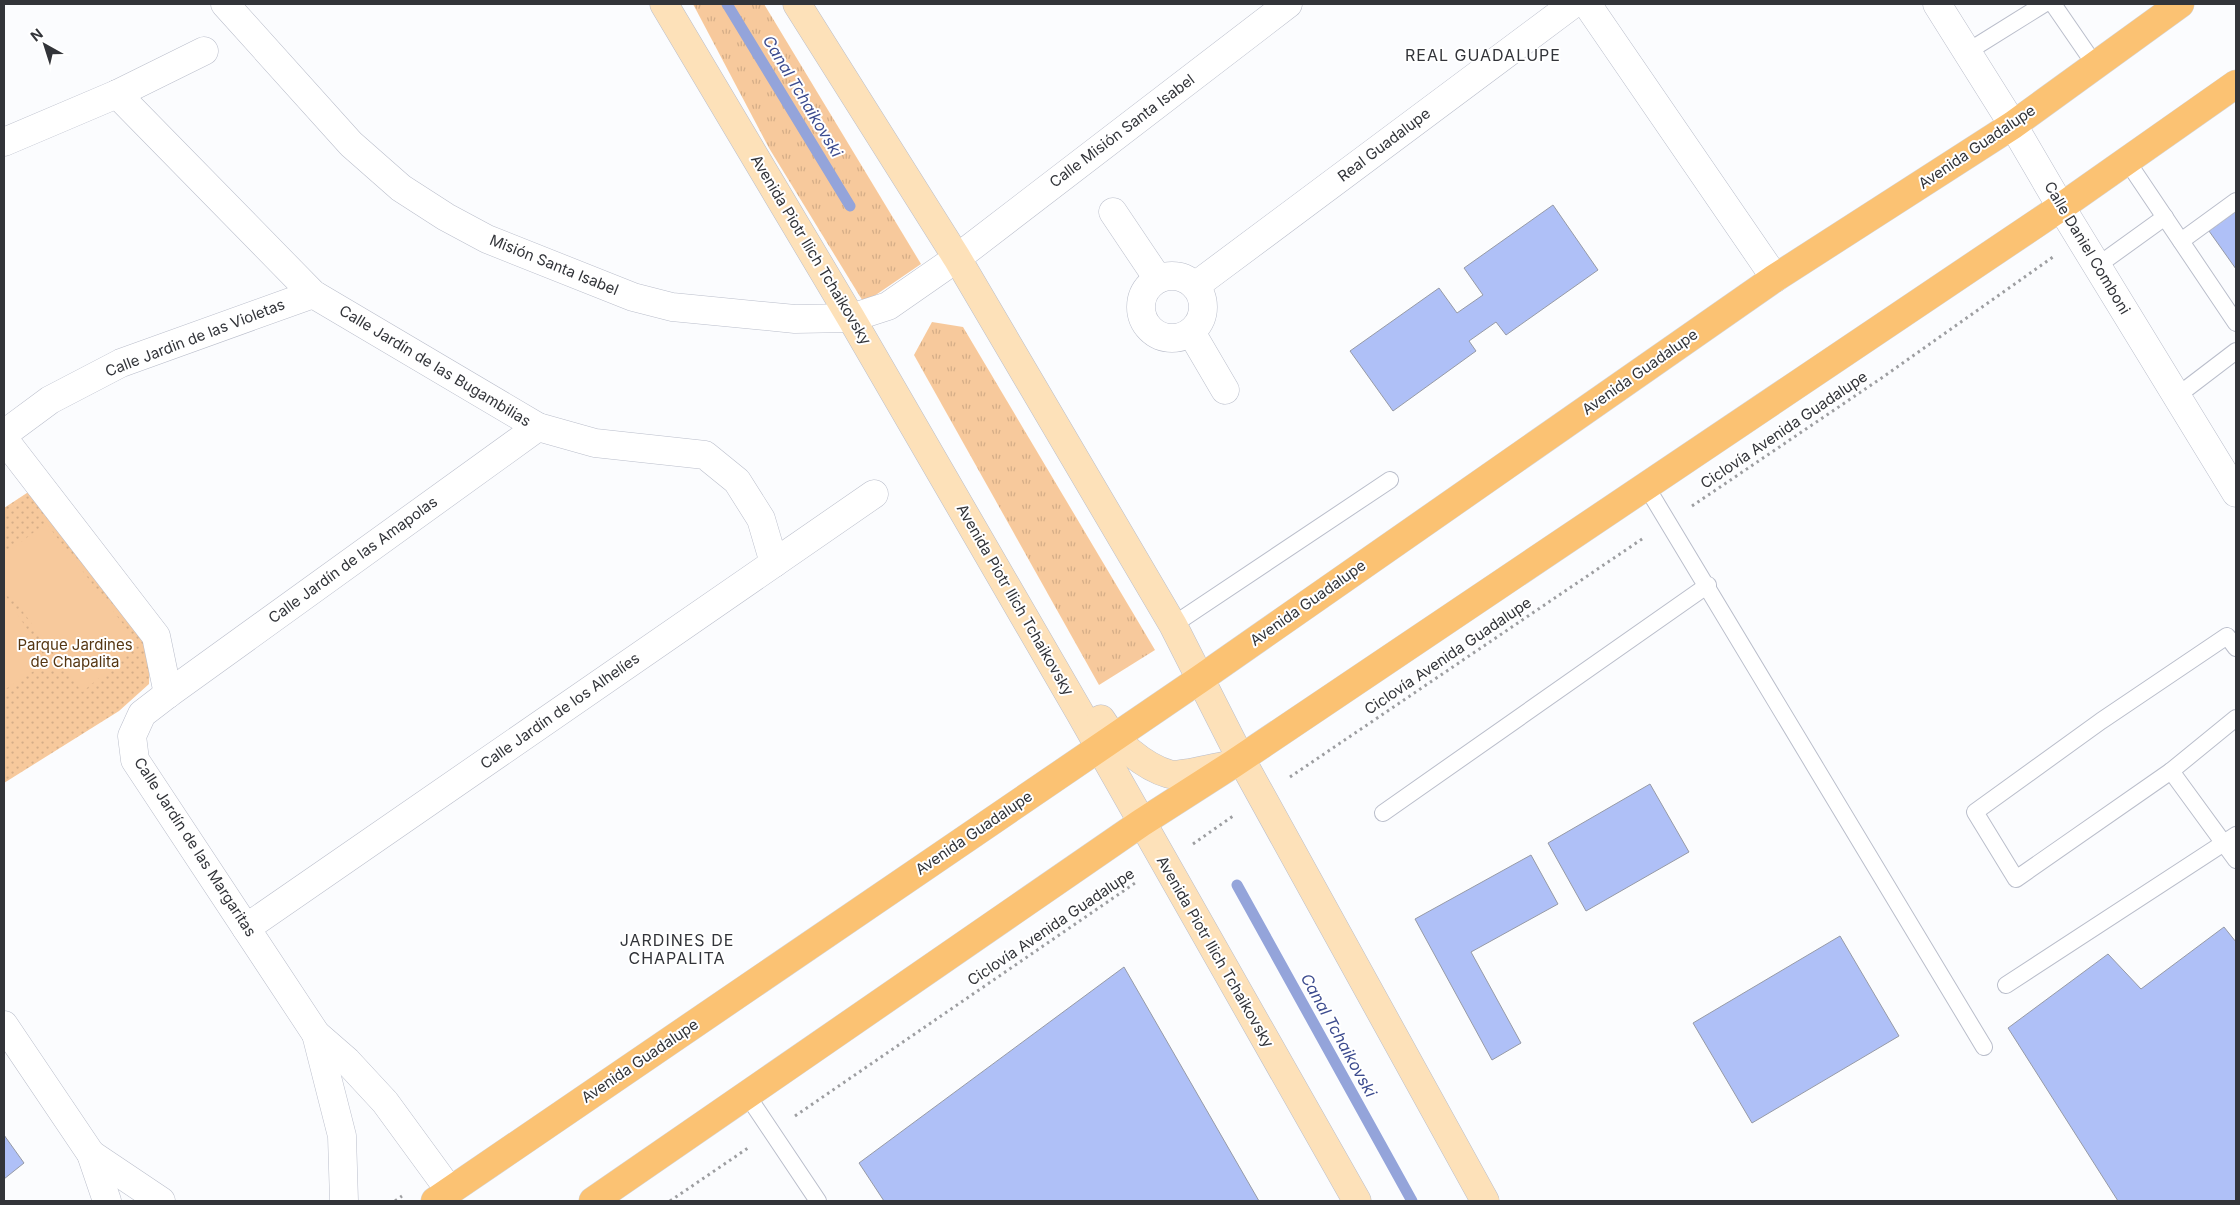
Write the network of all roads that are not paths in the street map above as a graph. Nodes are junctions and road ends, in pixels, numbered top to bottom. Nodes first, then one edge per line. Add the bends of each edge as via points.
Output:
1 (225, 4) edge
2 (664, 4) edge
3 (797, 4) edge
4 (1288, 4) edge
5 (1573, 4) edge
6 (1588, 4) edge
7 (1937, 4) edge
8 (2044, 4) edge
9 (2053, 4) edge
10 (2180, 4) edge
11 (204, 51) dead end
12 (1967, 52) junction
13 (2095, 65) junction
14 (2236, 84) edge
15 (117, 94) junction
16 (2013, 125) junction
17 (4, 142) edge
18 (2127, 161) junction
19 (2236, 201) edge
20 (2061, 207) junction
21 (1114, 212) dead end
22 (2165, 217) junction
23 (2181, 241) junction
24 (957, 258) junction
25 (2097, 266) junction
26 (1775, 278) junction
27 (1158, 279) junction
28 (1195, 286) junction
29 (313, 294) junction
30 (852, 318) junction
31 (2236, 322) edge
32 (1191, 332) junction
33 (2236, 351) edge
34 (1225, 390) dead end
35 (2176, 396) junction
36 (538, 427) junction
37 (4, 434) edge
38 (4, 439) edge
39 (1390, 480) dead end
40 (1646, 486) junction
41 (2236, 493) edge
42 (874, 494) dead end
43 (774, 563) junction
44 (1708, 585) junction
45 (1173, 625) junction
46 (2236, 648) edge
47 (1200, 679) junction
48 (168, 694) junction
49 (2236, 718) edge
50 (1106, 743) junction
51 (1237, 761) junction
52 (2171, 771) junction
53 (1383, 813) dead end
54 (1141, 823) junction
55 (2230, 839) edge
56 (2236, 860) edge
57 (246, 928) junction
58 (2006, 985) dead end
59 (4, 1025) edge
60 (316, 1034) junction
61 (1984, 1047) dead end
62 (747, 1095) junction
63 (92, 1154) junction
64 (443, 1196) edge
65 (107, 1201) edge
66 (161, 1201) edge
67 (344, 1201) edge
68 (593, 1201) edge
69 (818, 1201) edge
70 (1357, 1201) edge
71 (1484, 1201) edge

1 - 30 street, Misión Santa Isabel via 350,144 401,188 487,239 633,297 672,307 795,319
2 - 30 street, Avenida Piotr Ilich Tchaikovsky
3 - 24 street
4 - 24 street, Calle Misión Santa Isabel
5 - 28 street, Real Guadalupe
6 - 26 street
7 - 12 street, Calle Daniel Comboni
8 - 12 lane
9 - 13 lane
10 - 13 main road, Avenida Guadalupe
11 - 15 street
12 - 16 street, Calle Daniel Comboni
13 - 16 main road, Avenida Guadalupe
14 - 18 main road
15 - 17 street
15 - 29 street, Calle Jardín de las Bugambilias
16 - 20 street, Calle Daniel Comboni
16 - 26 main road, Avenida Guadalupe
18 - 20 main road
18 - 22 lane
19 - 23 lane
20 - 25 street, Calle Daniel Comboni
20 - 40 main road
21 - 27 street
22 - 23 lane
22 - 25 lane
23 - 31 lane
24 - 30 street, Misión Santa Isabel via 888,306
24 - 45 street
25 - 35 street, Calle Daniel Comboni
26 - 47 main road, Avenida Guadalupe
27 - 28 street via 1178,276
27 - 32 street via 1149,285 1140,303 1145,323 1161,336 1176,337
28 - 32 street via 1201,294 1202,314
29 - 36 street, Calle Jardín de las Bugambilias
29 - 37 street, Calle Jardin de las Violetas via 120,363 50,400
30 - 50 street, Avenida Piotr Ilich Tchaikovsky via 1028,624
32 - 34 street
33 - 35 lane
35 - 41 street, Calle Daniel Comboni
36 - 43 street, Calle Jardín de las Bugambilias via 595,442 705,455 737,482 761,519
36 - 48 street, Calle Jardín de las Amapolas
38 - 48 street via 156,636
39 - 45 lane
40 - 44 lane
40 - 51 main road
42 - 43 street, Calle Jardín de los Alhelíes
43 - 57 street, Calle Jardín de los Alhelíes
44 - 53 lane
44 - 61 lane via 1872,865
45 - 47 street
46 - 52 lane via 2227,636 1975,812 2016,879
47 - 50 main road, Avenida Guadalupe
47 - 51 street
48 - 57 street, Calle Jardín de las Margaritas via 142,714 132,736 135,760
49 - 52 lane
50 - 51 street via 1119,744 1144,762 1170,774
50 - 54 street, Avenida Piotr Ilich Tchaikovsky
50 - 64 main road, Avenida Guadalupe
51 - 54 main road
51 - 71 street
52 - 55 lane
54 - 62 main road
54 - 70 street, Avenida Piotr Ilich Tchaikovsky
55 - 56 lane
55 - 58 lane
57 - 60 street, Calle Jardín de las Margaritas
59 - 63 street
60 - 64 street, Calle Jardín de las Margaritas via 347,1061 385,1102
60 - 67 street, Calle Jardín de las Margaritas via 342,1136
62 - 68 main road
62 - 69 lane
63 - 65 street
63 - 66 street

